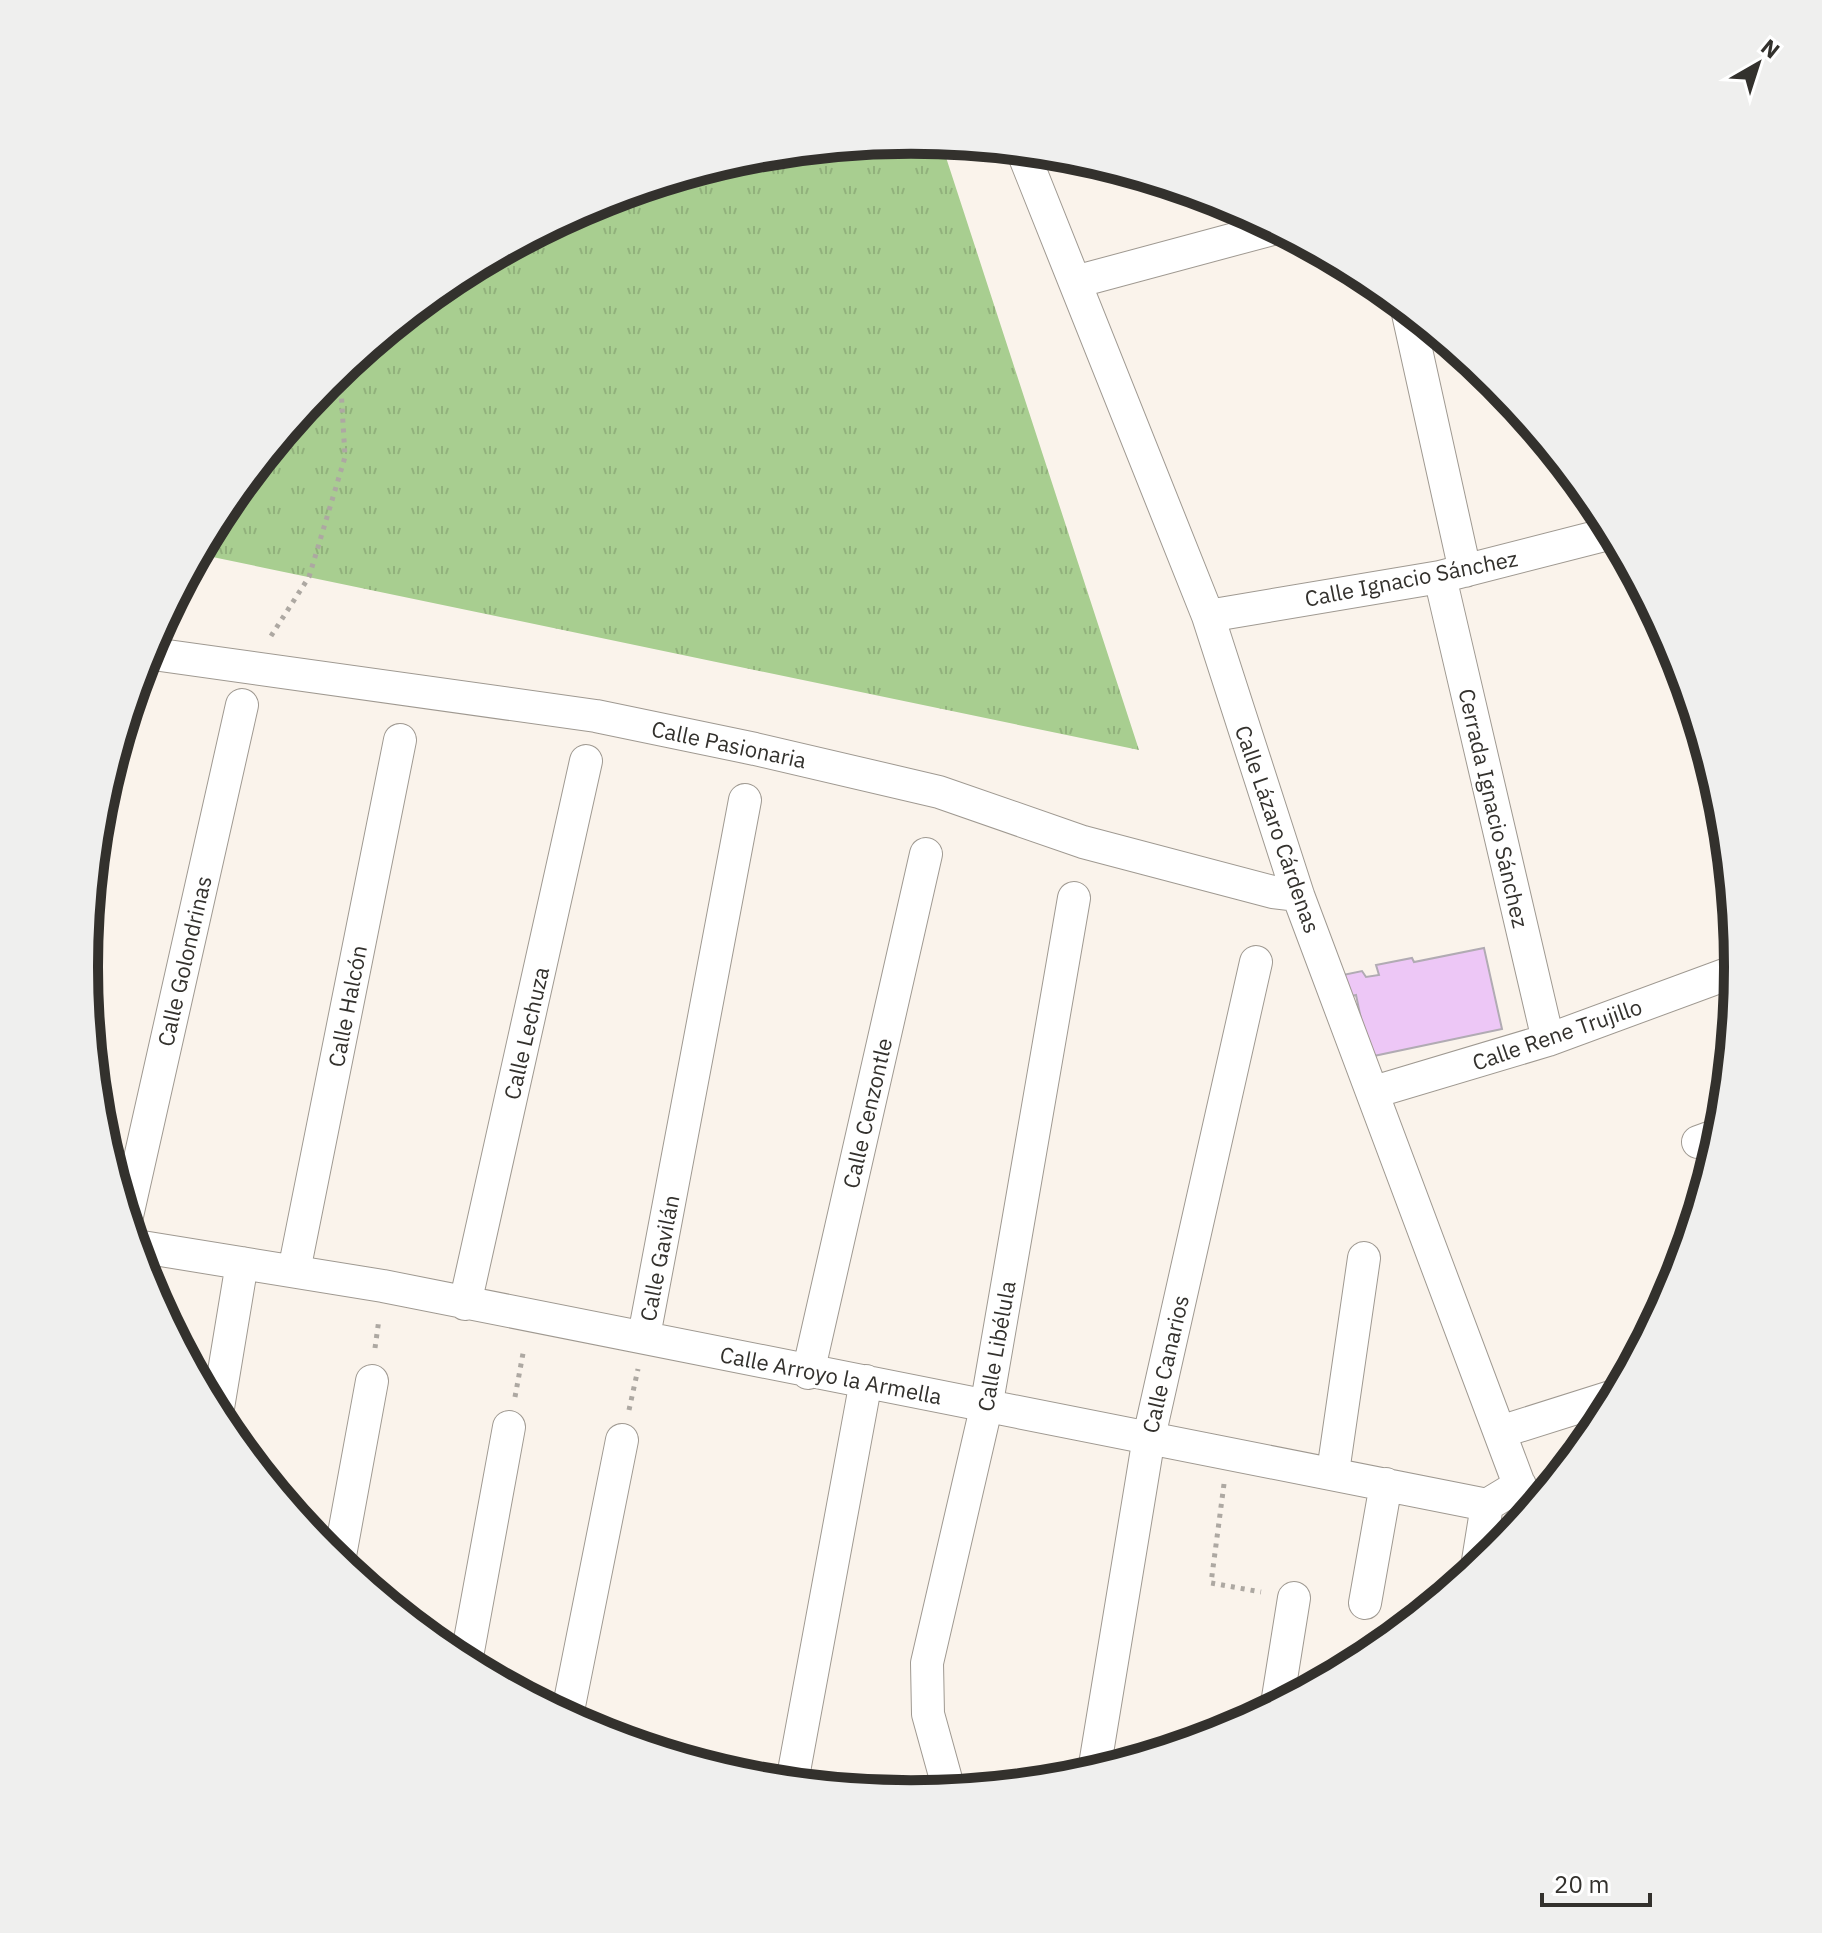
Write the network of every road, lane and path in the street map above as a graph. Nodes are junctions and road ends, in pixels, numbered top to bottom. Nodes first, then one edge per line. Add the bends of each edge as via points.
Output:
1 (1027, 162) edge
2 (1260, 232) edge
3 (1075, 282) junction
4 (1410, 325) edge
5 (341, 387) edge
6 (1600, 536) edge
7 (1453, 574) junction
8 (1208, 616) junction
9 (160, 655) edge
10 (249, 668) junction
11 (242, 705) dead end
12 (400, 740) dead end
13 (586, 761) dead end
14 (745, 800) dead end
15 (926, 854) dead end
16 (1298, 895) junction
17 (1074, 898) dead end
18 (1256, 962) dead end
19 (1724, 975) edge
20 (1548, 1040) junction
21 (1374, 1092) junction
22 (132, 1196) edge
23 (149, 1248) edge
24 (1364, 1258) dead end
25 (242, 1263) junction
26 (294, 1271) junction
27 (383, 1286) junction
28 (465, 1304) junction
29 (530, 1315) junction
30 (644, 1336) junction
31 (808, 1373) junction
32 (372, 1381) joint
33 (866, 1381) junction
34 (220, 1394) edge
35 (1597, 1401) edge
36 (986, 1408) junction
37 (509, 1427) joint
38 (1500, 1432) junction
39 (1149, 1437) junction
40 (622, 1440) joint
41 (1228, 1451) junction
42 (1333, 1472) junction
43 (1386, 1484) junction
44 (1525, 1498) edge
45 (1487, 1505) junction
46 (342, 1546) edge
47 (1480, 1546) edge
48 (1211, 1583) dead end
49 (1294, 1598) dead end
50 (1365, 1603) dead end
51 (469, 1648) edge
52 (1279, 1692) edge
53 (569, 1704) edge
54 (1096, 1758) edge
55 (794, 1771) edge
56 (946, 1779) edge

1 - 3 street, Calle Lázaro Cárdenas
2 - 3 street
3 - 8 street, Calle Lázaro Cárdenas
4 - 7 street, Cerrada Ignacio Sánchez
5 - 10 path via 345,457 328,520 309,577
6 - 7 street, Calle Ignacio Sánchez
7 - 8 street, Calle Ignacio Sánchez
7 - 20 street, Cerrada Ignacio Sánchez
8 - 16 street, Calle Lázaro Cárdenas
9 - 10 street, Calle Pasionaria
10 - 16 street, Calle Pasionaria via 581,713 755,749 939,792 1083,842
11 - 22 street, Calle Golondrinas
12 - 26 street, Calle Halcón
13 - 28 street, Calle Lechuza
14 - 30 street, Calle Gavilán
15 - 31 street, Calle Cenzontle
16 - 21 street, Calle Lázaro Cárdenas
17 - 36 street, Calle Libélula
18 - 39 street, Calle Canarios
19 - 20 street, Calle Rene Trujillo
20 - 21 street, Calle Rene Trujillo
21 - 38 street, Calle Lázaro Cárdenas
23 - 25 street, Calle Arroyo la Armella
24 - 42 street
25 - 26 street, Calle Arroyo la Armella
25 - 34 street
26 - 27 street, Calle Arroyo la Armella
27 - 28 street, Calle Arroyo la Armella
27 - 32 path
28 - 29 street, Calle Arroyo la Armella
29 - 30 street, Calle Arroyo la Armella
29 - 37 path
30 - 31 street, Calle Arroyo la Armella
30 - 40 path, Calle Gavilán
31 - 33 street, Calle Arroyo la Armella
32 - 46 street
33 - 36 street, Calle Arroyo la Armella
33 - 55 street
35 - 38 street
36 - 39 street, Calle Arroyo la Armella
36 - 56 street, Calle Libélula via 927,1663 928,1714
37 - 51 street
38 - 44 street, Calle Lázaro Cárdenas
39 - 41 street, Calle Arroyo la Armella
39 - 54 street, Calle Canarios
40 - 53 street
41 - 42 street, Calle Arroyo la Armella
41 - 48 path
42 - 43 street, Calle Arroyo la Armella
43 - 45 street, Calle Arroyo la Armella
43 - 50 street
44 - 45 street
45 - 47 street
49 - 52 street

